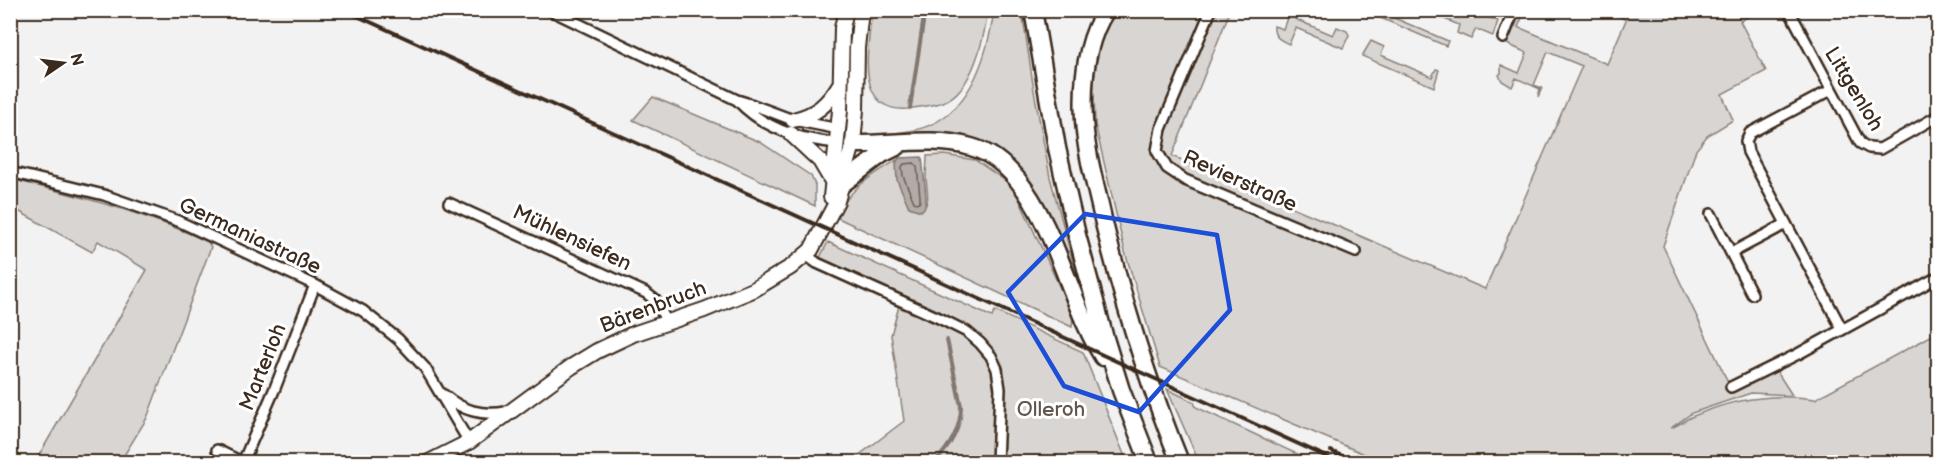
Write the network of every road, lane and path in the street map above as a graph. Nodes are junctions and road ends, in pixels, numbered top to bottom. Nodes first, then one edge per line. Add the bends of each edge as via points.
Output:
1 (549, 10) edge
2 (846, 10) edge
3 (861, 10) edge
4 (1033, 10) edge
5 (1106, 10) edge
6 (1211, 10) edge
7 (1502, 10) edge
8 (1789, 10) edge
9 (1513, 13) edge
10 (1503, 38) dead end
11 (840, 84) junction
12 (1831, 90) junction
13 (736, 100) junction
14 (1938, 116) edge
15 (792, 127) junction
16 (843, 139) junction
17 (902, 144) junction
18 (10, 172) edge
19 (837, 184) junction
20 (449, 203) dead end
21 (1711, 214) dead end
22 (1786, 224) junction
23 (1356, 252) dead end
24 (1731, 253) junction
25 (806, 255) junction
26 (1938, 277) edge
27 (315, 285) junction
28 (1752, 294) dead end
29 (667, 322) junction
30 (1842, 329) junction
31 (1731, 387) dead end
32 (1121, 390) junction
33 (440, 391) junction
34 (512, 411) junction
35 (468, 442) junction
36 (218, 450) dead end
37 (242, 462) edge
38 (429, 462) edge
39 (997, 462) edge
40 (1149, 462) edge
41 (1180, 462) edge

1 - 13 street
2 - 11 main road, Bärenbruch
3 - 16 main road, Bärenbruch via 856,110
4 - 32 highway via 1057,148
5 - 41 highway via 1087,60 1084,122 1115,266 1140,352
6 - 23 street, Revierstraße via 1161,129 1157,151 1161,159 1185,180
7 - 9 street
8 - 12 street, Littgenloh
9 - 10 street
11 - 15 main road via 816,113
11 - 16 main road, Bärenbruch
12 - 14 street, Littgenloh via 1860,143 1869,148 1880,149
12 - 22 street via 1750,133 1746,141
13 - 15 street
13 - 15 street via 750,114
15 - 16 street
15 - 16 street via 810,140
15 - 19 main road
16 - 17 highway
16 - 19 main road, Bärenbruch
17 - 19 highway
17 - 32 highway via 931,142 973,147 1013,173 1039,215 1087,329
18 - 27 street, Germaniastraße via 104,195 178,221
19 - 25 main road, Bärenbruch via 837,201 819,239
20 - 29 street, Mühlensiefen via 646,293 655,300
21 - 24 street
22 - 24 street
22 - 30 street
24 - 28 street
25 - 29 main road, Bärenbruch via 753,291
25 - 39 street via 967,332 980,343 997,369 1000,389
26 - 30 street
27 - 33 street, Germaniastraße via 363,312 398,339
27 - 37 street, Marterloh
29 - 34 main road, Bärenbruch via 597,351
30 - 31 street
32 - 40 highway
33 - 34 street, Germaniastraße via 454,403 477,413
33 - 35 street, Germaniastraße
34 - 35 main road, Bärenbruch
35 - 38 main road, Bärenbruch
36 - 37 street, Marterloh

